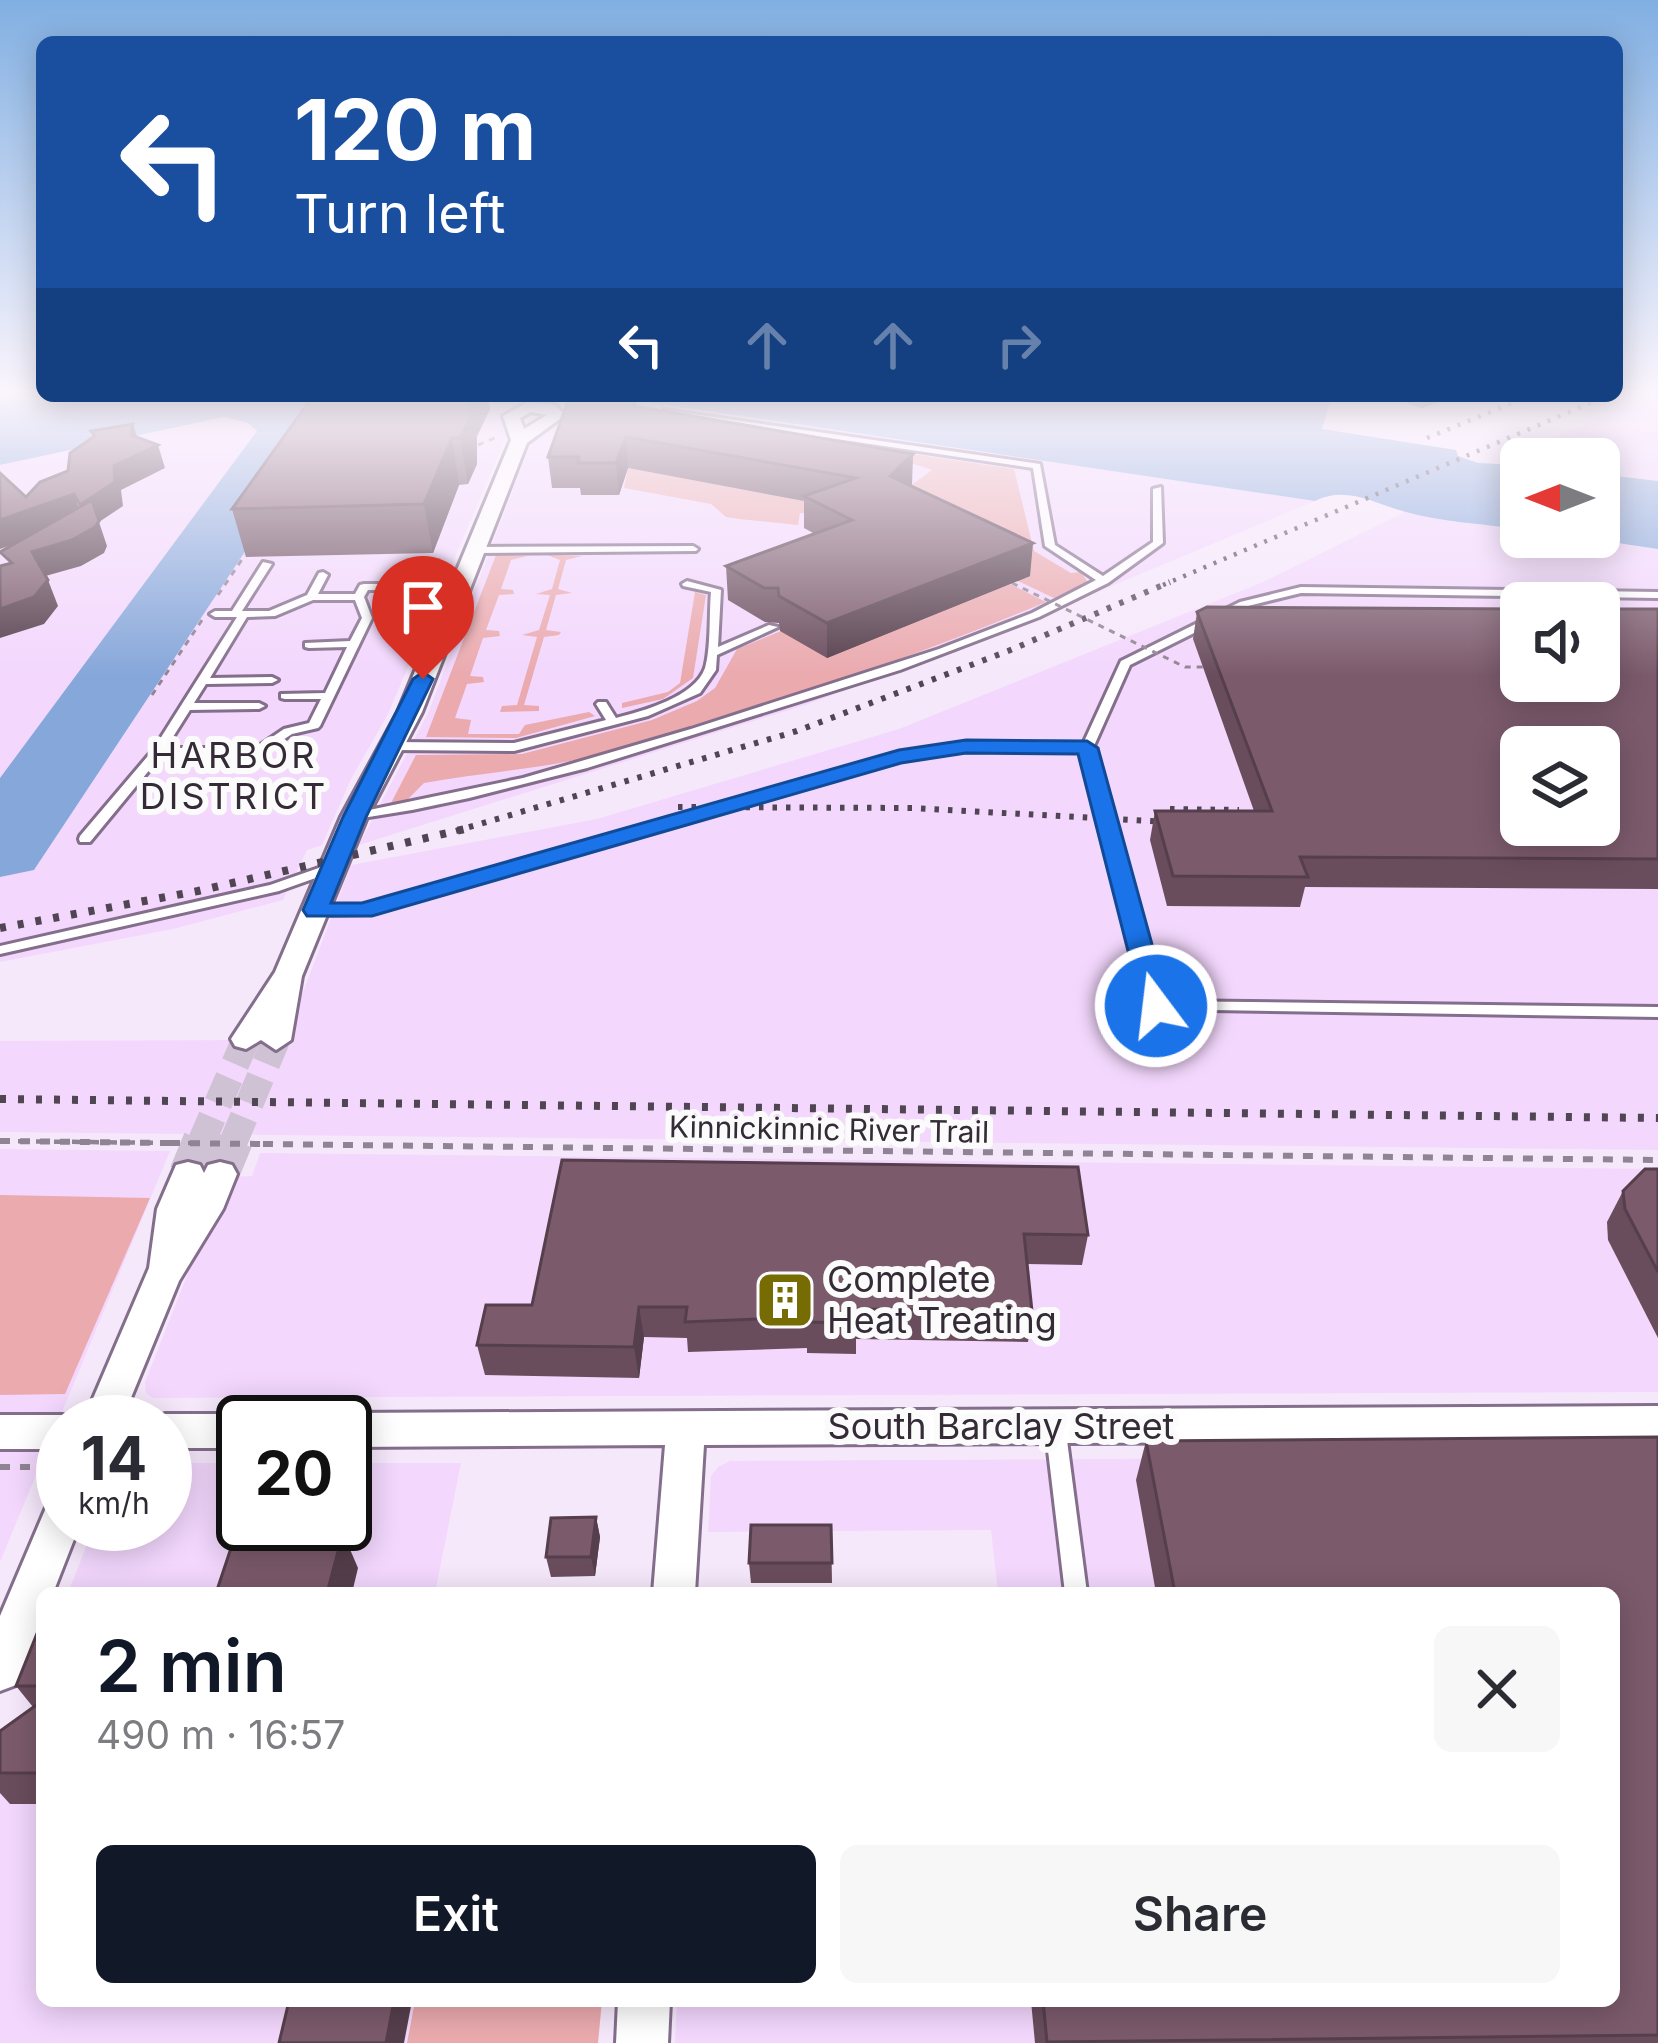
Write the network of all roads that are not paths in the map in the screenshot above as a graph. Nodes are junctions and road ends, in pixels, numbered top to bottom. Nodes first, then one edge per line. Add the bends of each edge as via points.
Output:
1 (496, 485) edge
2 (1039, 485) edge
3 (1158, 489) dead end
4 (693, 549) dead end
5 (475, 550) junction
6 (267, 564) dead end
7 (322, 574) dead end
8 (1104, 581) junction
9 (687, 584) dead end
10 (460, 587) junction
11 (739, 588) edge
12 (718, 596) junction
13 (1658, 596) edge
14 (311, 597) junction
15 (359, 597) junction
16 (240, 614) junction
17 (210, 615) road end
18 (773, 627) dead end
19 (354, 644) junction
20 (309, 645) dead end
21 (712, 652) junction
22 (272, 680) dead end
23 (202, 681) junction
24 (285, 697) dead end
25 (328, 697) junction
26 (602, 704) dead end
27 (260, 706) dead end
28 (186, 707) junction
29 (613, 722) junction
30 (393, 746) junction
31 (1087, 748) junction
32 (260, 751) dead end
33 (158, 752) junction
34 (226, 752) dead end
35 (354, 817) junction
36 (85, 838) dead end
37 (333, 867) junction
38 (316, 910) junction
39 (0, 950) edge
40 (1658, 1012) edge
41 (261, 1040) tunnel mouth
42 (204, 1174) tunnel mouth
43 (113, 1395) edge
44 (1658, 1423) edge
45 (1055, 1425) junction
46 (686, 1427) junction
47 (372, 1430) edge
48 (0, 1432) edge
49 (36, 1432) edge
50 (49, 1551) edge
51 (674, 1587) edge
52 (1075, 1587) edge
53 (0, 1669) edge
54 (644, 2007) edge
55 (641, 2043) edge

1 - 5 street
2 - 8 lane via 1050,546
3 - 8 lane via 1158,543
4 - 5 lane
5 - 10 street
6 - 16 lane
7 - 14 lane
8 - 35 lane via 880,673 723,723 478,793
9 - 12 lane via 710,586
10 - 15 lane via 364,587
10 - 30 street
11 - 12 lane
12 - 21 lane
13 - 31 lane via 1301,590 1263,597 1125,663
14 - 15 lane
14 - 16 lane via 272,614
15 - 19 lane via 367,618
16 - 17 lane
16 - 23 lane
18 - 21 lane
19 - 20 lane
19 - 25 lane
21 - 29 lane via 696,691
22 - 23 lane
23 - 28 lane
24 - 25 lane
25 - 32 lane via 314,726 288,731
26 - 29 lane
27 - 28 lane
28 - 33 lane
29 - 30 lane via 514,747
30 - 35 street
31 - 38 lane via 966,747 899,757 363,910
31 - 40 lane via 1156,1006
33 - 34 lane
33 - 36 lane
35 - 37 street
37 - 38 street
37 - 39 lane via 274,888
38 - 41 street
42 - 43 street via 206,1209 163,1276
44 - 45 street, South Barclay Street
45 - 46 street, South Barclay Street
45 - 52 lane
46 - 47 street, South Barclay Street
46 - 51 street
48 - 49 street
50 - 53 street
54 - 55 street

